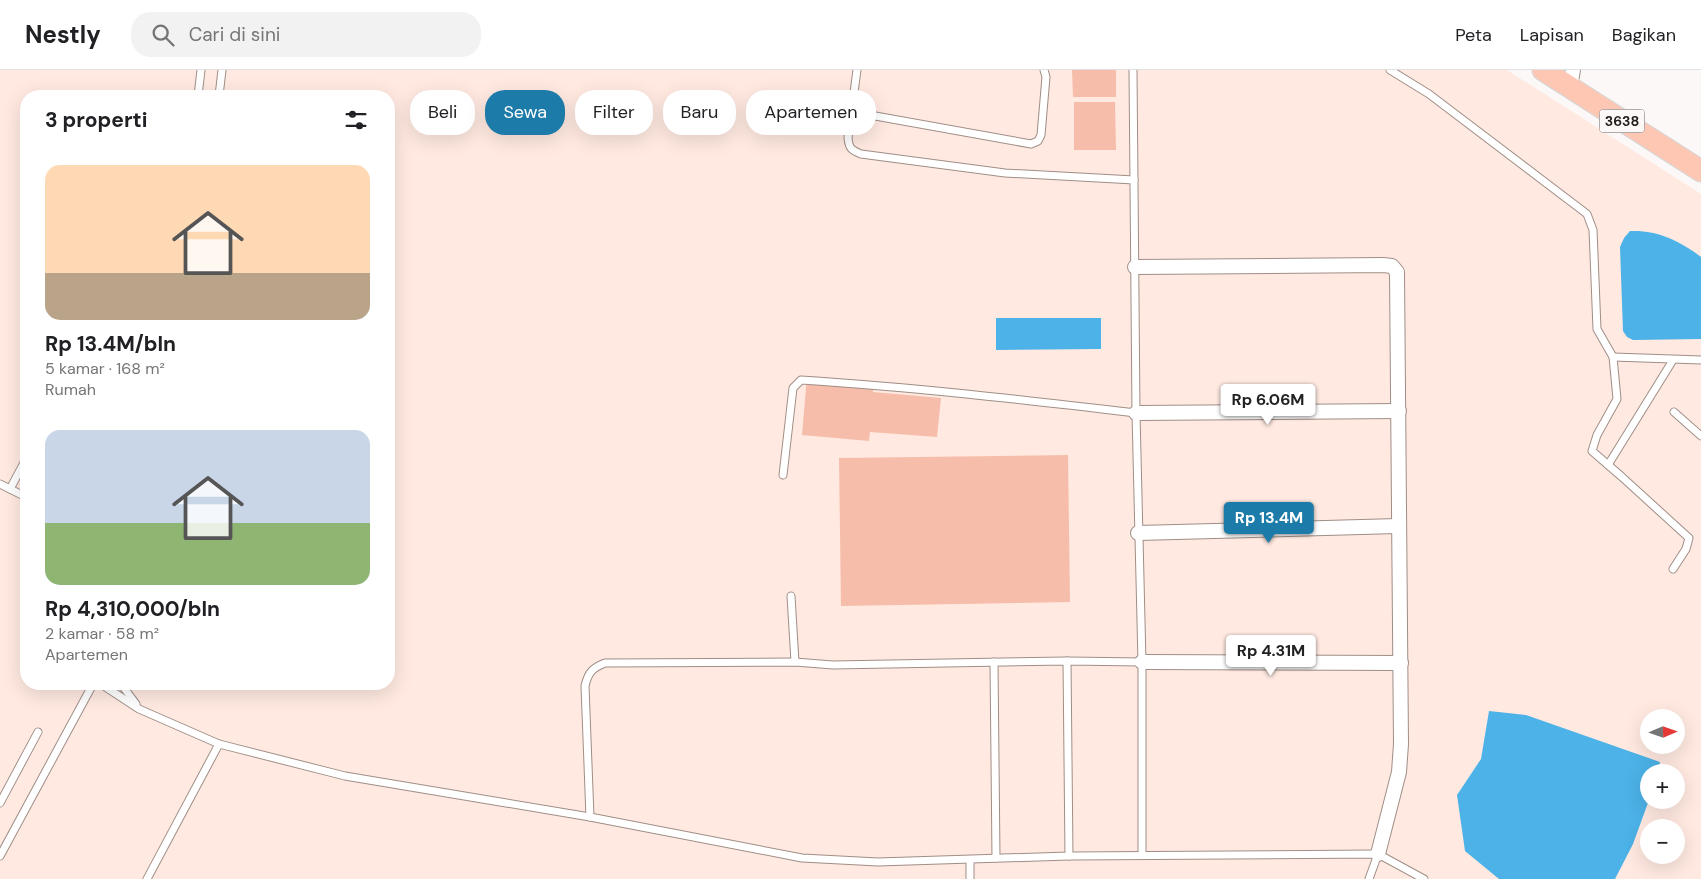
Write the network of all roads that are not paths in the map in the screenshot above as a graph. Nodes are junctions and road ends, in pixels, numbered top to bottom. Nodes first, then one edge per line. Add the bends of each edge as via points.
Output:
1 (201, 70) edge
2 (222, 70) edge
3 (857, 70) edge
4 (1044, 70) edge
5 (1133, 70) edge
6 (1390, 70) edge
7 (1544, 70) edge
8 (1572, 79) edge
9 (199, 90) edge
10 (220, 90) edge
11 (855, 90) edge
12 (876, 116) edge
13 (849, 135) edge
14 (1701, 171) edge
15 (1134, 180) junction
16 (1135, 267) junction
17 (1613, 358) junction
18 (1673, 360) junction
19 (1701, 360) edge
20 (1399, 412) junction
21 (1674, 412) dead end
22 (1136, 413) junction
23 (1700, 434) edge
24 (1608, 465) junction
25 (20, 470) edge
26 (782, 475) dead end
27 (0, 484) edge
28 (10, 489) junction
29 (20, 494) edge
30 (1398, 526) junction
31 (1138, 533) junction
32 (1673, 569) dead end
33 (791, 596) dead end
34 (1067, 661) junction
35 (795, 662) junction
36 (994, 662) junction
37 (1142, 662) junction
38 (1401, 663) junction
39 (90, 690) edge
40 (110, 690) edge
41 (125, 690) edge
42 (139, 709) junction
43 (38, 732) dead end
44 (219, 744) junction
45 (0, 802) edge
46 (590, 817) junction
47 (1378, 854) junction
48 (1142, 855) junction
49 (0, 856) edge
50 (1069, 856) junction
51 (996, 858) junction
52 (970, 860) junction
53 (147, 879) edge
54 (970, 879) edge
55 (1370, 879) edge
56 (1424, 879) edge

1 - 9 lane
2 - 10 lane
3 - 11 lane
4 - 12 lane via 1041,135 1031,144
5 - 15 lane
6 - 17 lane via 1429,94 1587,214 1593,230 1598,330
7 - 8 main road, 3638
8 - 14 main road, 3638
13 - 15 lane via 852,151 860,154 1005,173
15 - 16 lane
16 - 20 street via 1392,266 1397,272 1398,282
16 - 22 lane
17 - 18 lane
17 - 24 lane via 1617,399 1596,435 1592,451
18 - 19 lane
18 - 24 lane
20 - 22 street
20 - 30 street
21 - 23 lane
22 - 26 lane via 952,392 801,380 793,388
22 - 31 lane
24 - 32 lane via 1689,538
25 - 28 lane
27 - 28 lane
28 - 29 lane
30 - 31 street
30 - 38 street
31 - 37 lane
33 - 35 lane
34 - 36 lane
34 - 37 lane
34 - 50 lane
35 - 36 lane via 833,666
35 - 46 lane via 605,663 597,666 587,674 585,686
36 - 51 lane
37 - 38 street
37 - 48 lane
38 - 47 street via 1399,772
39 - 49 lane
40 - 42 lane
41 - 42 lane
42 - 44 lane
43 - 45 lane
44 - 46 lane via 345,776
44 - 53 lane
46 - 52 lane via 802,858 878,862
47 - 48 lane
47 - 55 lane
47 - 56 lane
48 - 50 lane
50 - 51 lane
51 - 52 lane
52 - 54 lane

